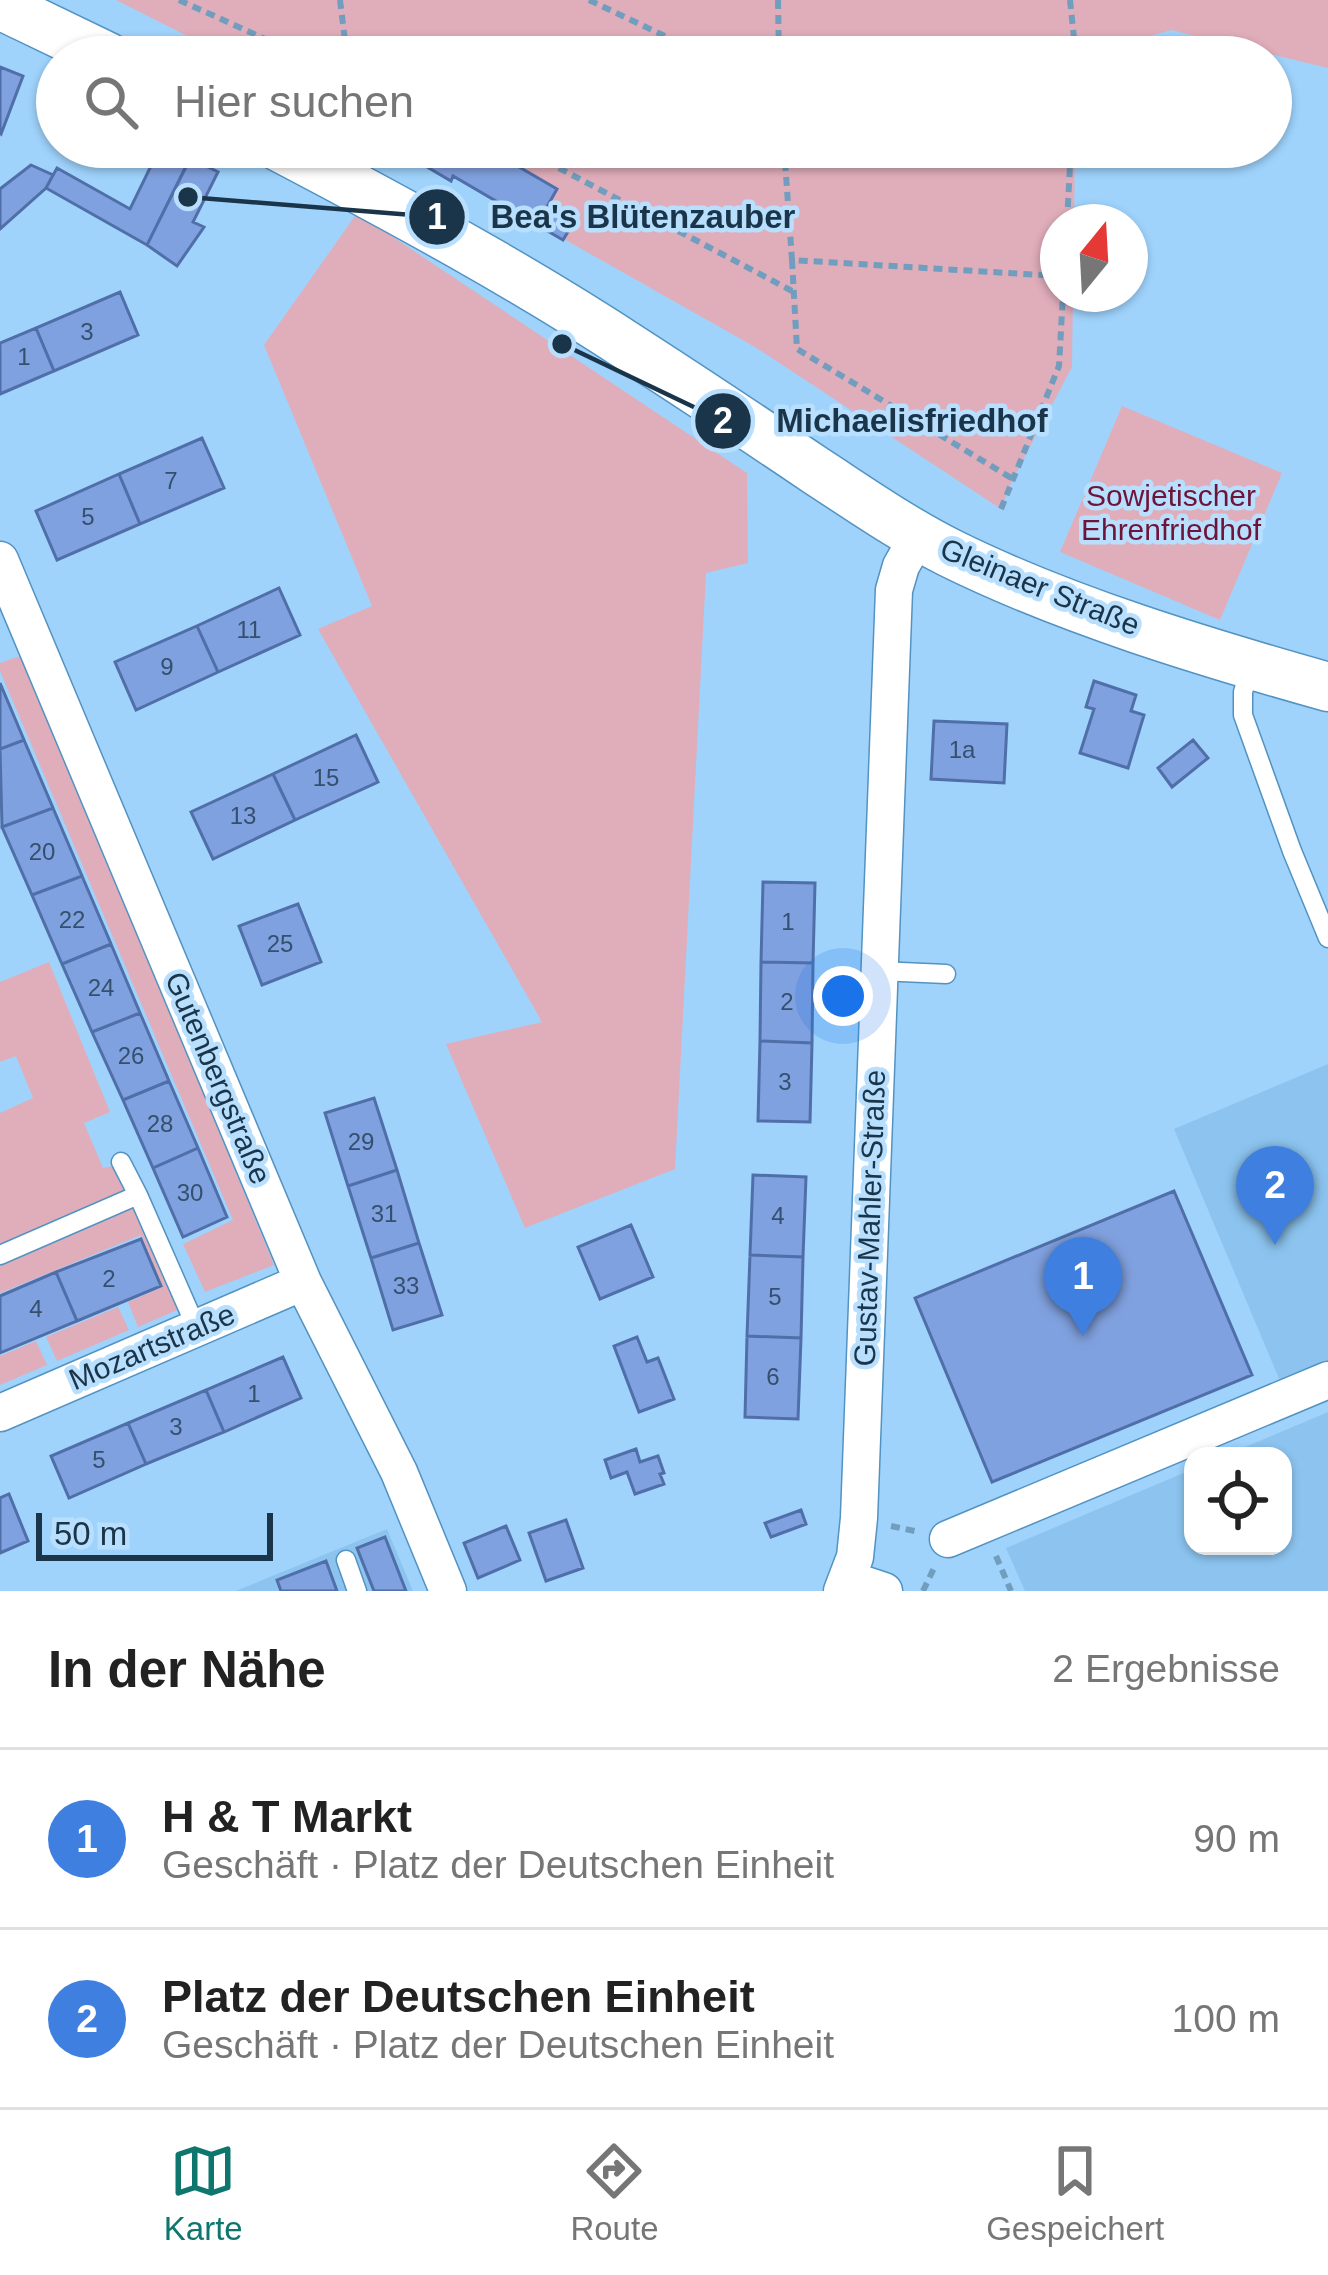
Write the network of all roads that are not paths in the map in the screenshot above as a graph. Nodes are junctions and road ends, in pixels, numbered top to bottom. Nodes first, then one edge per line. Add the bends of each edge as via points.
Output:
1 (0, 5) edge
2 (64, 36) edge
3 (318, 168) edge
4 (918, 536) junction
5 (0, 560) edge
6 (1251, 665) junction
7 (1328, 687) edge
8 (1328, 938) edge
9 (879, 971) junction
10 (946, 974) dead end
11 (121, 1162) dead end
12 (138, 1195) junction
13 (0, 1256) edge
14 (303, 1282) junction
15 (196, 1327) junction
16 (1328, 1380) edge
17 (0, 1413) edge
18 (948, 1539) road end
19 (346, 1560) dead end
20 (845, 1585) edge
21 (358, 1591) edge
22 (448, 1591) edge
23 (884, 1591) edge

1 - 2 street
3 - 4 street, Gleinaer Straße via 565,305
4 - 6 street, Gleinaer Straße via 1046,595
4 - 9 street, Gustav-Mahler-Straße via 894,590
5 - 14 street, Gutenbergstraße
6 - 7 street, Gleinaer Straße
6 - 8 lane via 1243,716
9 - 10 lane
9 - 20 street, Gustav-Mahler-Straße via 859,1517
11 - 12 lane
12 - 13 lane
12 - 15 lane
14 - 15 street, Mozartstraße
14 - 22 street, Gutenbergstraße via 399,1472
15 - 17 street, Mozartstraße
16 - 18 street
19 - 21 lane
20 - 23 street, Gustav-Mahler-Straße

